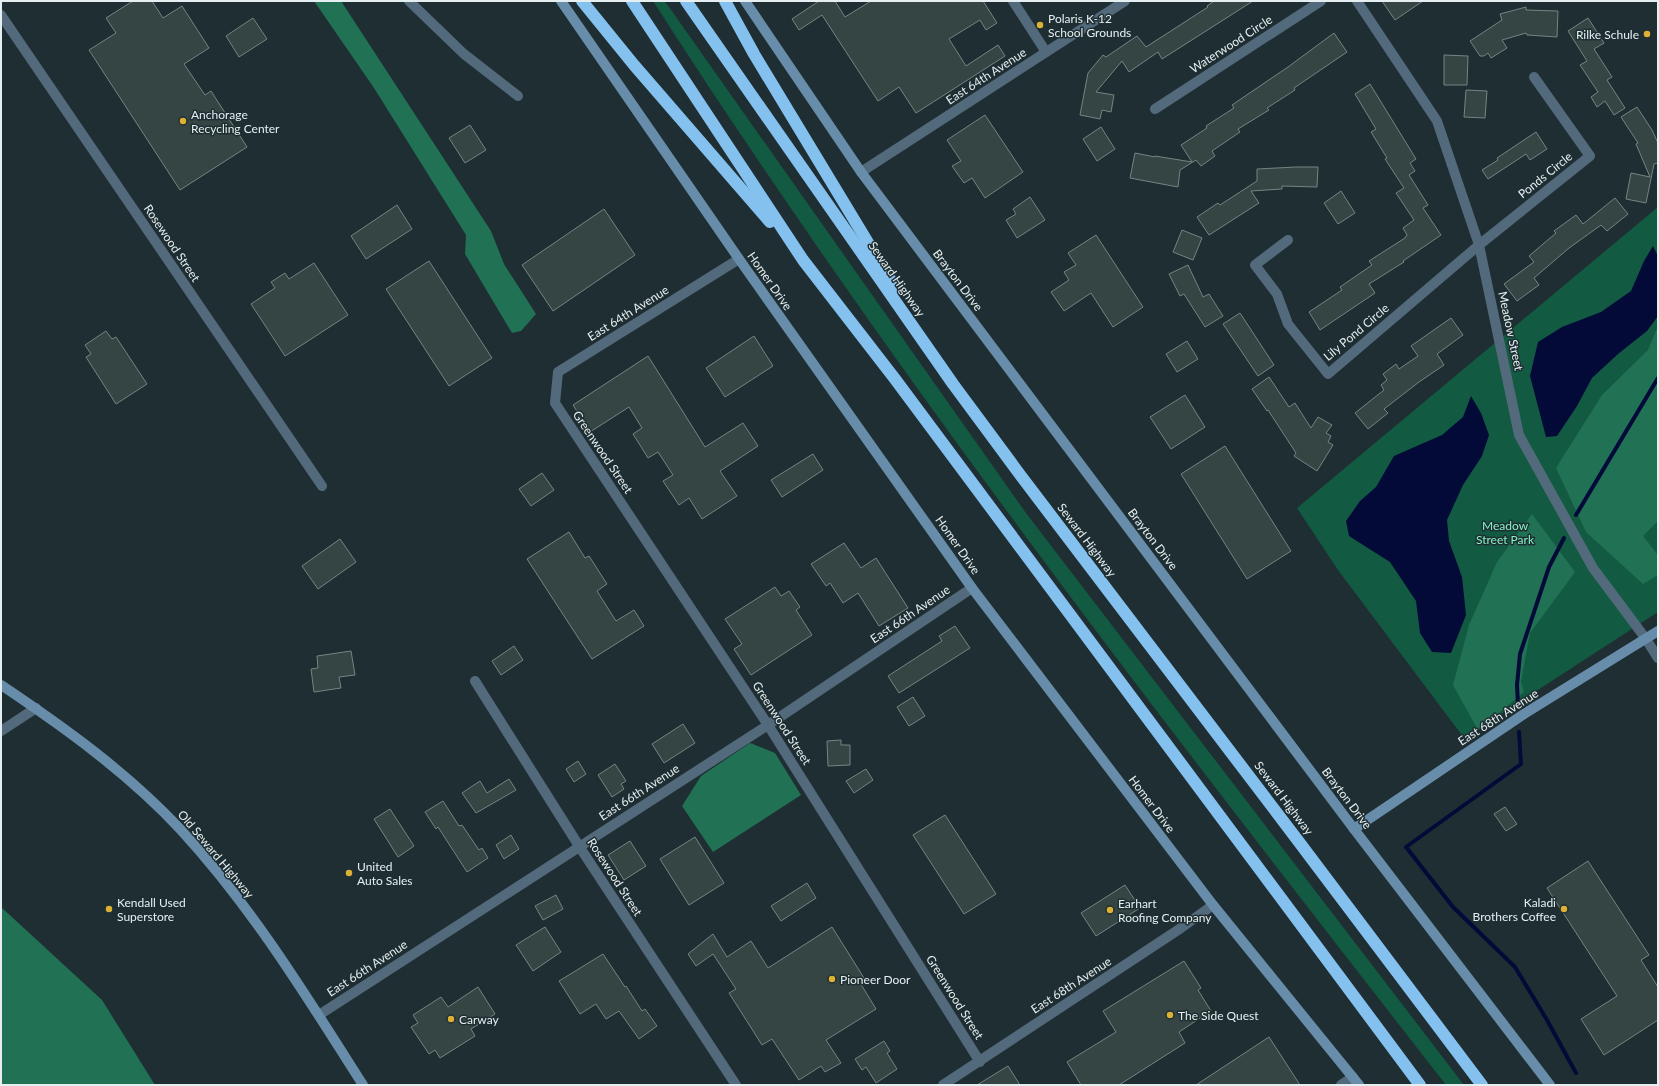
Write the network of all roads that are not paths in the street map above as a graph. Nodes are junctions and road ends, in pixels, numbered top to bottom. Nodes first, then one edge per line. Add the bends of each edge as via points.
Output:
1 (409, 1) edge
2 (561, 1) edge
3 (582, 1) edge
4 (632, 1) edge
5 (686, 1) edge
6 (725, 1) edge
7 (744, 1) edge
8 (1013, 1) edge
9 (1126, 1) edge
10 (1321, 1) edge
11 (1357, 1) edge
12 (1, 15) edge
13 (1046, 52) junction
14 (1534, 77) dead end
15 (518, 96) dead end
16 (1155, 109) dead end
17 (861, 172) junction
18 (1288, 240) dead end
19 (1479, 245) junction
20 (739, 259) junction
21 (803, 260) junction
22 (953, 384) junction
23 (554, 403) joint
24 (322, 486) dead end
25 (972, 588) junction
26 (1658, 631) edge
27 (1646, 639) junction
28 (1658, 658) edge
29 (475, 680) dead end
30 (1, 684) edge
31 (36, 708) junction
32 (768, 724) junction
33 (1, 731) edge
34 (1354, 829) junction
35 (579, 846) junction
36 (1213, 905) junction
37 (319, 1015) junction
38 (980, 1062) junction
39 (1356, 1081) edge
40 (364, 1085) edge
41 (736, 1085) edge
42 (942, 1085) edge
43 (1341, 1085) edge
44 (1420, 1085) edge
45 (1482, 1085) edge
46 (1550, 1085) edge

1 - 15 street via 464,54
2 - 20 street, Homer Drive
3 - 21 highway
4 - 21 highway
5 - 22 highway, Seward Highway
6 - 22 highway via 754,54
7 - 17 street, Brayton Drive
8 - 13 street
9 - 13 street, East 64th Avenue
10 - 16 street, Waterwood Circle
11 - 19 street, Meadow Street via 1437,121
12 - 24 street, Rosewood Street
13 - 17 street, East 64th Avenue
14 - 19 street, Ponds Circle via 1590,156
17 - 34 street, Brayton Drive
18 - 19 street, Lily Pond Circle via 1255,265 1277,294 1288,324 1328,374
19 - 27 street, Meadow Street via 1519,435 1593,568
20 - 23 street, East 64th Avenue via 558,372
20 - 25 street, Homer Drive
21 - 44 highway via 895,379
22 - 45 highway, Seward Highway
23 - 32 street, Greenwood Street
25 - 32 street, East 66th Avenue
25 - 36 street, Homer Drive
26 - 27 street, East 68th Avenue
27 - 28 street, Meadow Street
27 - 34 street, East 68th Avenue via 1524,714
29 - 35 street, Rosewood Street
30 - 31 street, Old Seward Highway
31 - 33 street
31 - 37 street, Old Seward Highway via 84,742 136,786 181,830 262,930
32 - 35 street, East 66th Avenue
32 - 38 street, Greenwood Street
34 - 46 street, Brayton Drive
35 - 37 street, East 66th Avenue
35 - 41 street, Rosewood Street
36 - 38 street, East 68th Avenue
36 - 39 street, Homer Drive
37 - 40 street, Old Seward Highway
38 - 42 street, East 68th Avenue
39 - 43 street

